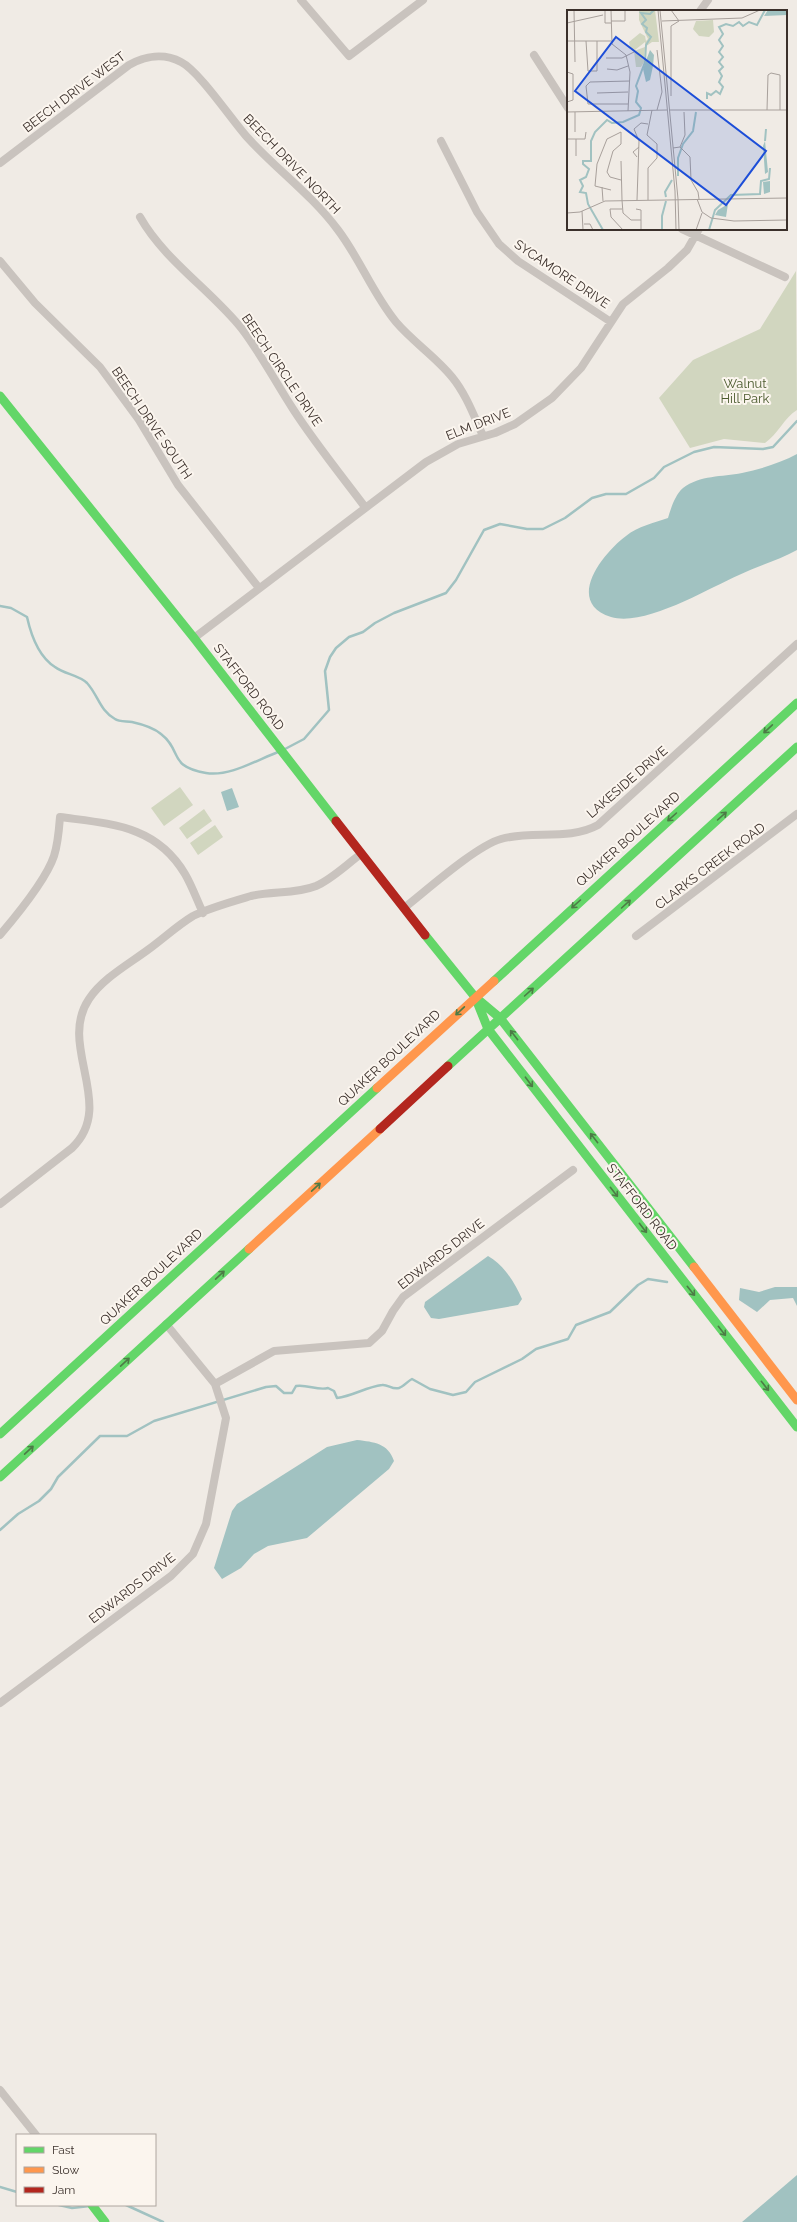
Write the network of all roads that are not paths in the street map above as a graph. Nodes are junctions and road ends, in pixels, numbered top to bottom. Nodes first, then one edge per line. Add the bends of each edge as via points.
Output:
1 (302, 0) edge
2 (423, 0) edge
3 (708, 0) edge
4 (701, 10) edge
5 (534, 55) dead end
6 (189, 67) joint
7 (567, 106) edge
8 (441, 141) dead end
9 (0, 163) edge
10 (140, 217) dead end
11 (687, 230) edge
12 (697, 232) edge
13 (0, 260) edge
14 (785, 277) dead end
15 (611, 322) junction
16 (0, 396) edge
17 (483, 436) junction
18 (365, 507) junction
19 (259, 588) junction
20 (194, 638) junction
21 (797, 644) edge
22 (797, 703) edge
23 (797, 747) edge
24 (797, 814) edge
25 (361, 854) junction
26 (404, 908) junction
27 (203, 913) junction
28 (0, 935) edge
29 (636, 936) dead end
30 (475, 997) junction
31 (500, 1018) junction
32 (488, 1029) junction
33 (573, 1170) dead end
34 (0, 1204) edge
35 (166, 1324) junction
36 (217, 1387) junction
37 (797, 1400) edge
38 (797, 1427) edge
39 (0, 1434) edge
40 (0, 1477) edge
41 (0, 1703) edge
42 (0, 2090) edge
43 (35, 2134) edge
44 (93, 2206) edge
45 (103, 2220) edge

1 - 2 street via 349,56
3 - 4 street
5 - 7 street
6 - 9 street, BEECH DRIVE WEST via 165,57 149,57 135,61
6 - 17 street, BEECH DRIVE NORTH via 247,137 280,172 316,204 338,230 395,321 453,378 471,408
8 - 15 street, SYCAMORE DRIVE via 477,212 499,244 518,261
10 - 18 street, BEECH CIRCLE DRIVE via 148,232 166,252 242,329 308,430
11 - 12 street
12 - 14 street
12 - 15 street, ELM DRIVE via 687,250 633,294
13 - 19 street, BEECH DRIVE SOUTH via 35,303 100,367 139,420 178,484
15 - 17 street, ELM DRIVE via 581,368 552,398 515,424
16 - 20 main road, STAFFORD ROAD
17 - 18 street, ELM DRIVE via 445,450
18 - 19 street, ELM DRIVE
19 - 20 street, ELM DRIVE
20 - 25 main road, STAFFORD ROAD
21 - 26 street, LAKESIDE DRIVE via 598,825 582,831 500,839 481,849
22 -> 30 main road, QUAKER BOULEVARD
31 -> 23 main road
24 - 29 street, CLARKS CREEK ROAD
25 - 26 main road, STAFFORD ROAD
25 - 27 street via 316,886 251,896
26 - 30 main road, STAFFORD ROAD
27 - 28 street via 183,871 170,853 158,843 127,828 60,817 54,858 16,917
27 - 34 street via 184,922 108,980 90,998 81,1015 78,1034 90,1094 85,1130 80,1141 72,1148
30 - 31 main road, STAFFORD ROAD
30 - 32 main road, STAFFORD ROAD
30 -> 39 main road, QUAKER BOULEVARD
31 - 32 main road
37 -> 31 main road, STAFFORD ROAD
35 -> 32 main road
32 -> 38 main road, STAFFORD ROAD
33 - 36 street, EDWARDS DRIVE via 403,1297 382,1331 369,1343 274,1351
35 - 36 street, EDWARDS DRIVE
40 -> 35 main road
36 - 41 street, EDWARDS DRIVE via 226,1418 206,1524 193,1554 171,1576
42 - 43 street
44 - 45 main road

